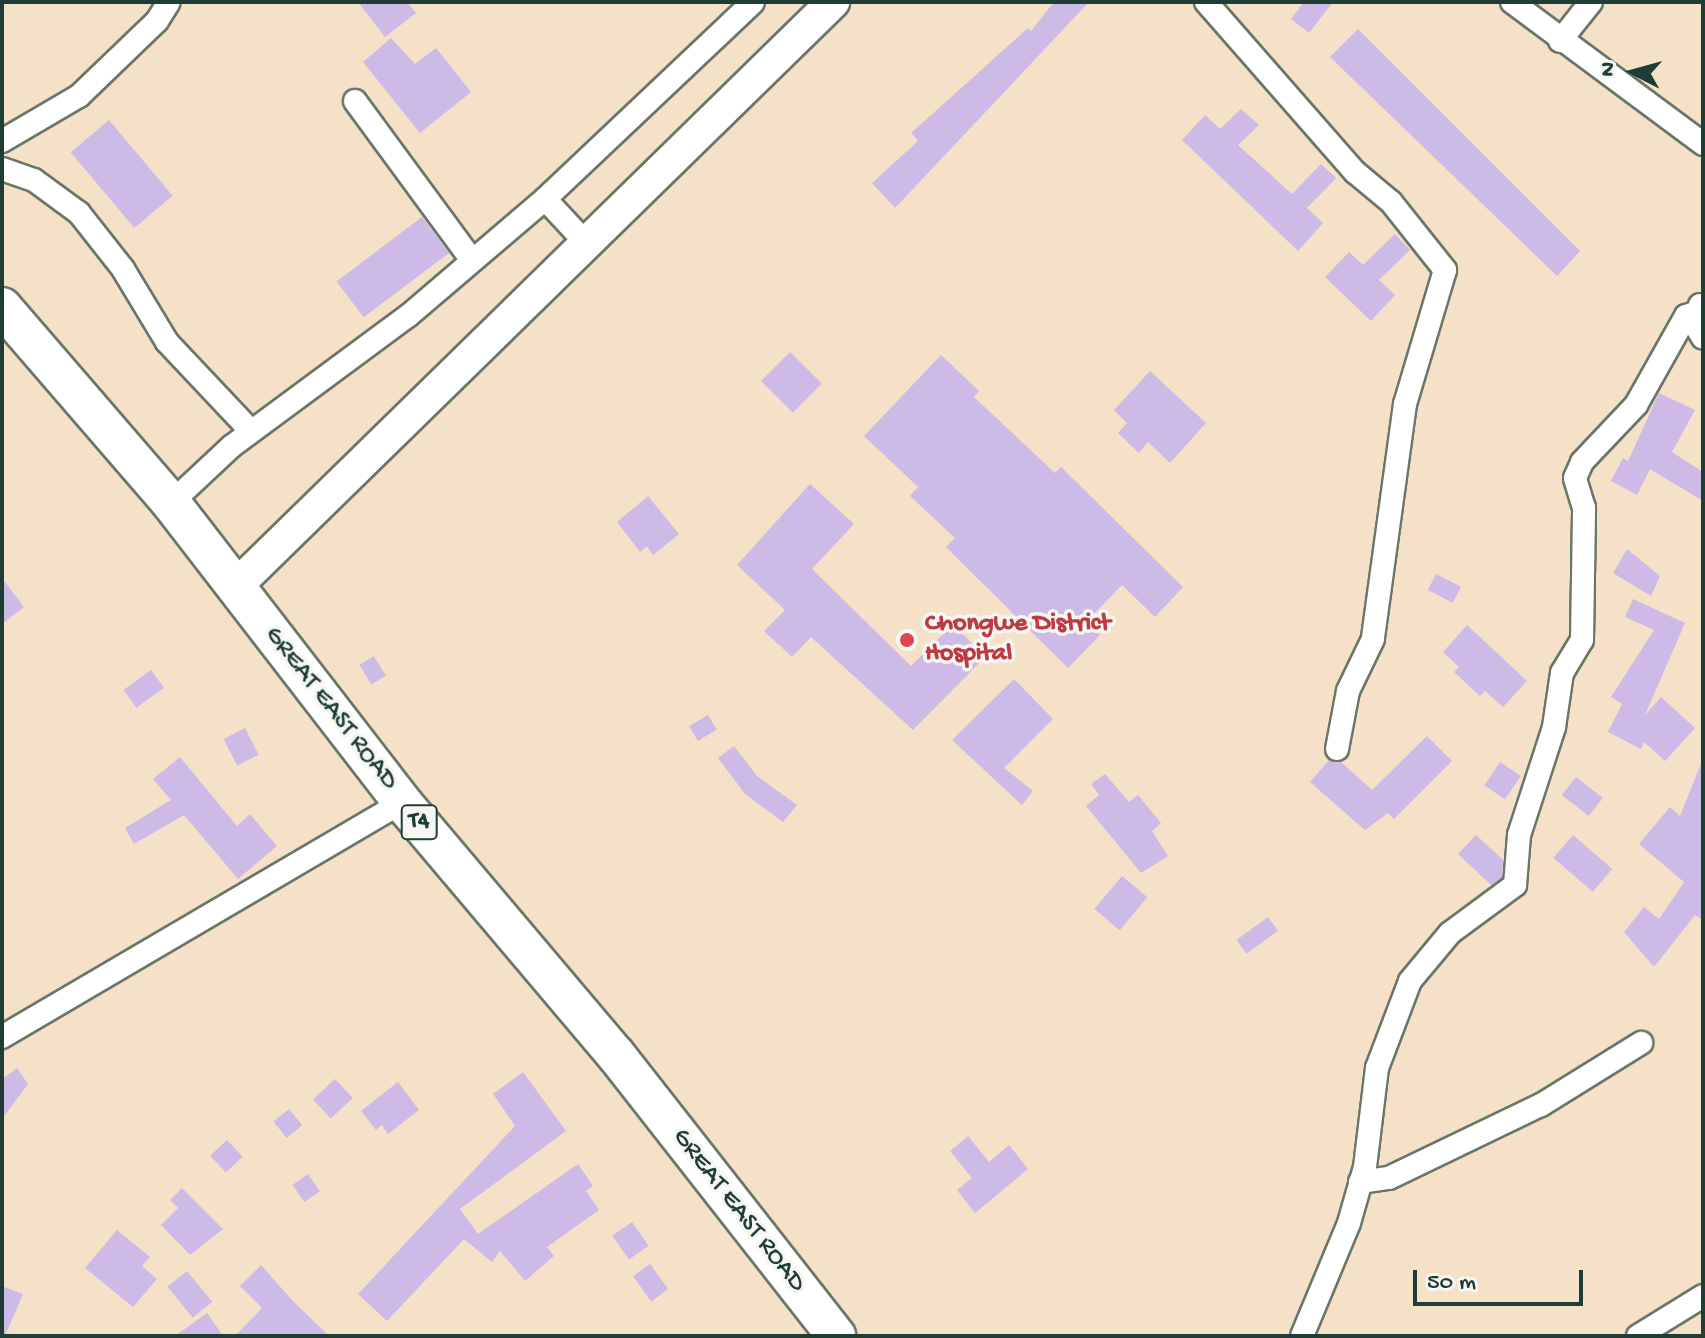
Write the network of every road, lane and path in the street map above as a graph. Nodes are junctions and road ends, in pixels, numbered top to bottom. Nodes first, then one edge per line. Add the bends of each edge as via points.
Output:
1 (169, 2) edge
2 (753, 2) edge
3 (833, 2) edge
4 (1206, 2) edge
5 (1512, 2) edge
6 (1591, 2) edge
7 (1560, 41) junction
8 (355, 101) dead end
9 (2, 141) edge
10 (1703, 144) edge
11 (2, 169) edge
12 (545, 199) junction
13 (587, 244) junction
14 (472, 260) junction
15 (2, 307) edge
16 (1699, 307) edge
17 (1703, 338) edge
18 (251, 431) junction
19 (171, 503) junction
20 (235, 587) junction
21 (1337, 749) dead end
22 (402, 802) junction
23 (2, 1037) edge
24 (1641, 1043) dead end
25 (1360, 1182) junction
26 (1703, 1296) edge
27 (836, 1336) edge
28 (1302, 1336) edge
29 (1638, 1336) edge

1 - 9 street via 157,21 79,96
2 - 12 street
3 - 13 main road
4 - 21 street via 1355,172 1391,202 1445,270 1405,404 1373,639 1348,691
5 - 7 street
6 - 7 street
7 - 10 street
8 - 14 street
11 - 18 street via 34,180 79,213 123,269 167,342
12 - 13 street
12 - 14 street
13 - 20 main road
14 - 18 street via 408,316
15 - 19 highway, GREAT EAST ROAD / T4
16 - 17 street via 1696,334
16 - 25 street via 1686,316 1636,405 1582,462 1575,478 1584,508 1582,640 1562,673 1554,727 1519,835 1515,885 1450,933 1410,981 1377,1068
18 - 19 street
19 - 20 highway, GREAT EAST ROAD / T4
20 - 22 highway, GREAT EAST ROAD / T4
22 - 23 street
22 - 27 highway, GREAT EAST ROAD / T4 via 616,1055
24 - 25 street via 1527,1112 1389,1178
25 - 28 street
26 - 29 street

